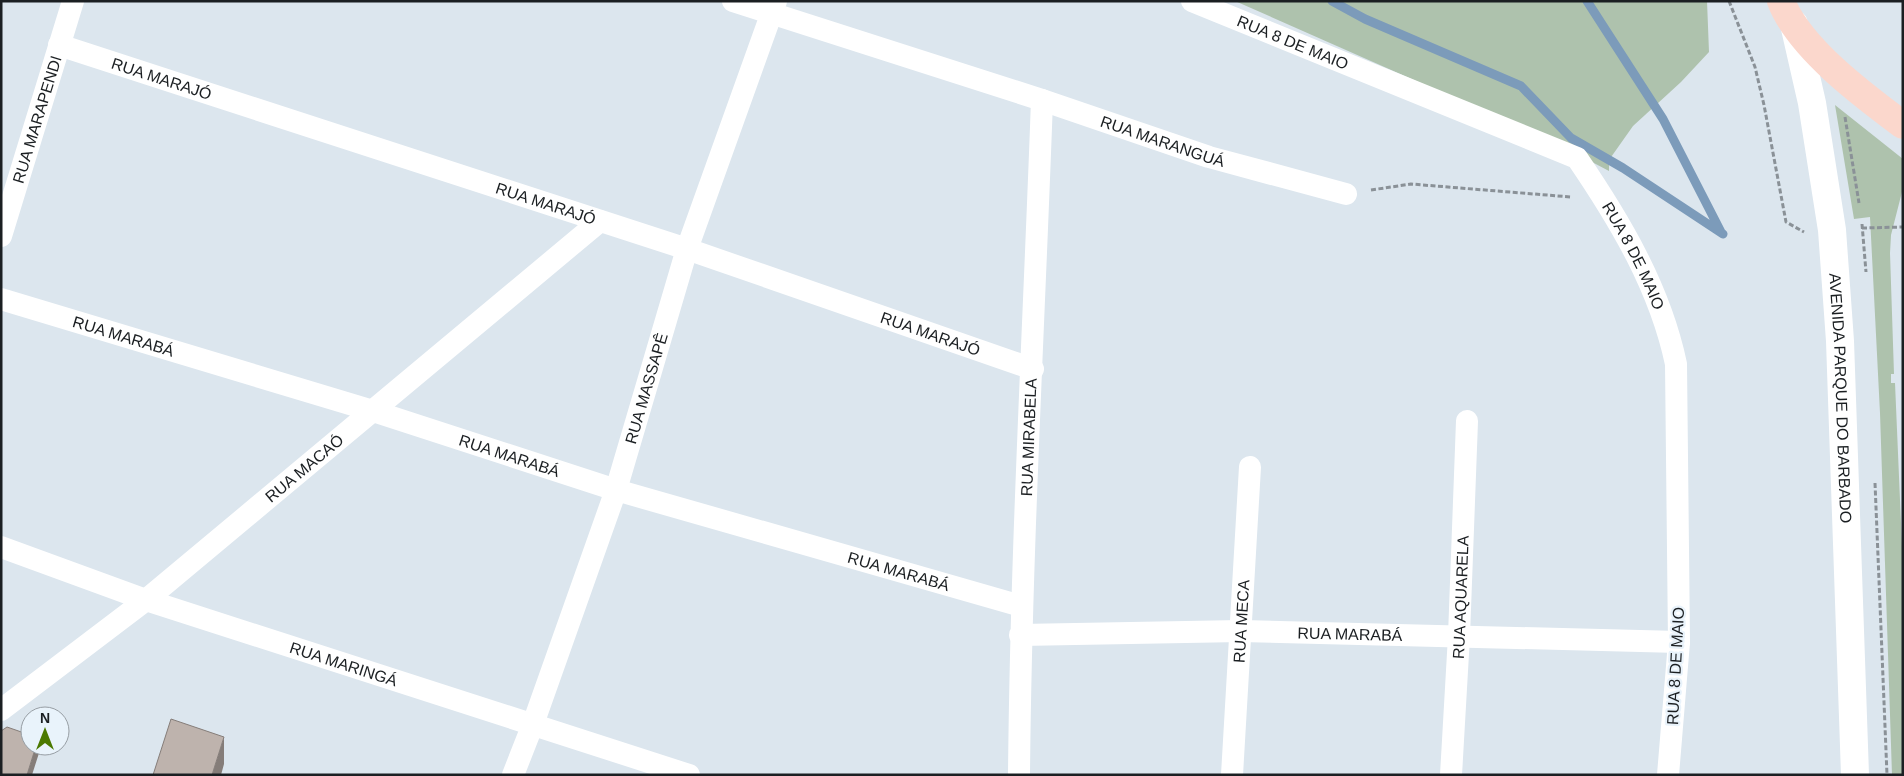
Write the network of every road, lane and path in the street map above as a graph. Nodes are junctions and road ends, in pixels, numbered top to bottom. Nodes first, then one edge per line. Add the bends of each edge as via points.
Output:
1 (73, 1) edge
2 (733, 1) edge
3 (1192, 1) edge
4 (1729, 1) edge
5 (774, 8) edge
6 (1788, 12) edge
7 (59, 46) junction
8 (1042, 100) junction
9 (1903, 125) edge
10 (1346, 194) joint
11 (1606, 200) junction
12 (600, 221) junction
13 (1802, 232) dead end
14 (1, 236) edge
15 (687, 249) junction
16 (1, 299) edge
17 (1033, 369) junction
18 (372, 411) junction
19 (1466, 421) dead end
20 (1250, 467) dead end
21 (616, 490) junction
22 (1, 547) edge
23 (146, 600) junction
24 (1021, 606) junction
25 (1241, 631) junction
26 (1020, 635) junction
27 (1459, 636) junction
28 (1679, 642) junction
29 (1, 710) edge
30 (533, 724) junction
31 (513, 775) edge
32 (689, 775) edge
33 (1019, 775) edge
34 (1232, 775) edge
35 (1451, 775) edge
36 (1668, 775) edge
37 (1855, 775) edge

1 - 7 street, RUA MARAPENDI
2 - 5 street, RUA MARANGUÁ
3 - 11 street, RUA 8 DE MAIO via 1577,158
4 - 13 path via 1757,76 1786,222
5 - 8 street, RUA MARANGUÁ
5 - 15 street, RUA MASSAPÊ
6 - 9 main road via 1851,86
6 - 37 main road, AVENIDA PARQUE DO BARBADO via 1812,103 1832,230 1840,341
7 - 12 street, RUA MARAJÓ
7 - 14 street, RUA MARAPENDI
8 - 10 street, RUA MARANGUÁ via 1209,157
8 - 17 street, RUA MIRABELA
10 - 11 path via 1411,184
11 - 28 street, RUA 8 DE MAIO via 1659,302 1676,364
12 - 15 street, RUA MARAJÓ
12 - 18 street, RUA MACAÓ
15 - 17 street, RUA MARAJÓ
15 - 21 street, RUA MASSAPÊ
16 - 18 street, RUA MARABÁ
17 - 24 street, RUA MIRABELA
18 - 21 street, RUA MARABÁ
18 - 23 street, RUA MACAÓ
19 - 27 street, RUA AQUARELA
20 - 25 street, RUA MECA
21 - 24 street, RUA MARABÁ
21 - 30 street, RUA MASSAPÊ
22 - 23 street, RUA MARINGÁ
23 - 29 street, RUA MACAÓ
23 - 30 street, RUA MARINGÁ
24 - 26 street, RUA MIRABELA
25 - 26 street, RUA MARABÁ
25 - 27 street, RUA MARABÁ
25 - 34 street, RUA MECA
26 - 33 street, RUA MIRABELA
27 - 28 street, RUA MARABÁ
27 - 35 street, RUA AQUARELA
28 - 36 street, RUA 8 DE MAIO
30 - 31 street, RUA MASSAPÊ
30 - 32 street, RUA MARINGÁ

